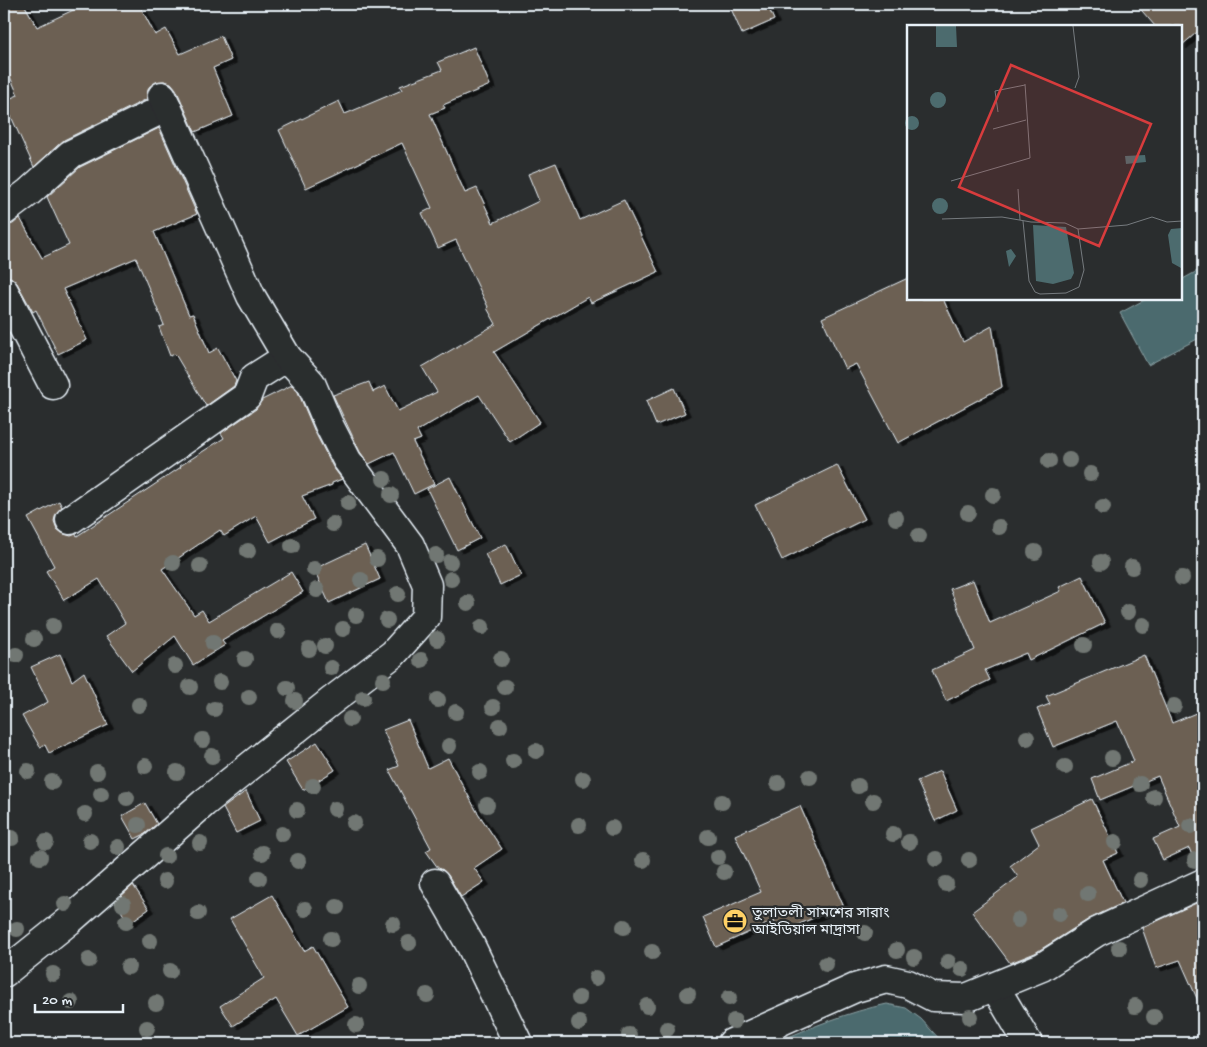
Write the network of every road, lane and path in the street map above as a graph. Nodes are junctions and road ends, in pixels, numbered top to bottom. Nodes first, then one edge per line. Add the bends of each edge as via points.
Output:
1 (4, 211) edge
2 (4, 291) edge
3 (287, 357) junction
4 (53, 384) dead end
5 (70, 520) dead end
6 (435, 883) dead end
7 (1203, 883) edge
8 (4, 973) edge
9 (995, 987) junction
10 (518, 1043) edge
11 (732, 1043) edge
12 (1028, 1043) edge

1 - 3 street via 71,154 164,102 251,296
2 - 4 street
3 - 5 street via 254,378 247,396
3 - 8 street via 311,383 347,460 410,545 427,585 426,617 393,654 212,797
6 - 10 street via 471,946
7 - 9 street via 1097,932 1042,968
9 - 11 street via 966,998 932,996 908,984 886,979 855,988
9 - 12 street

